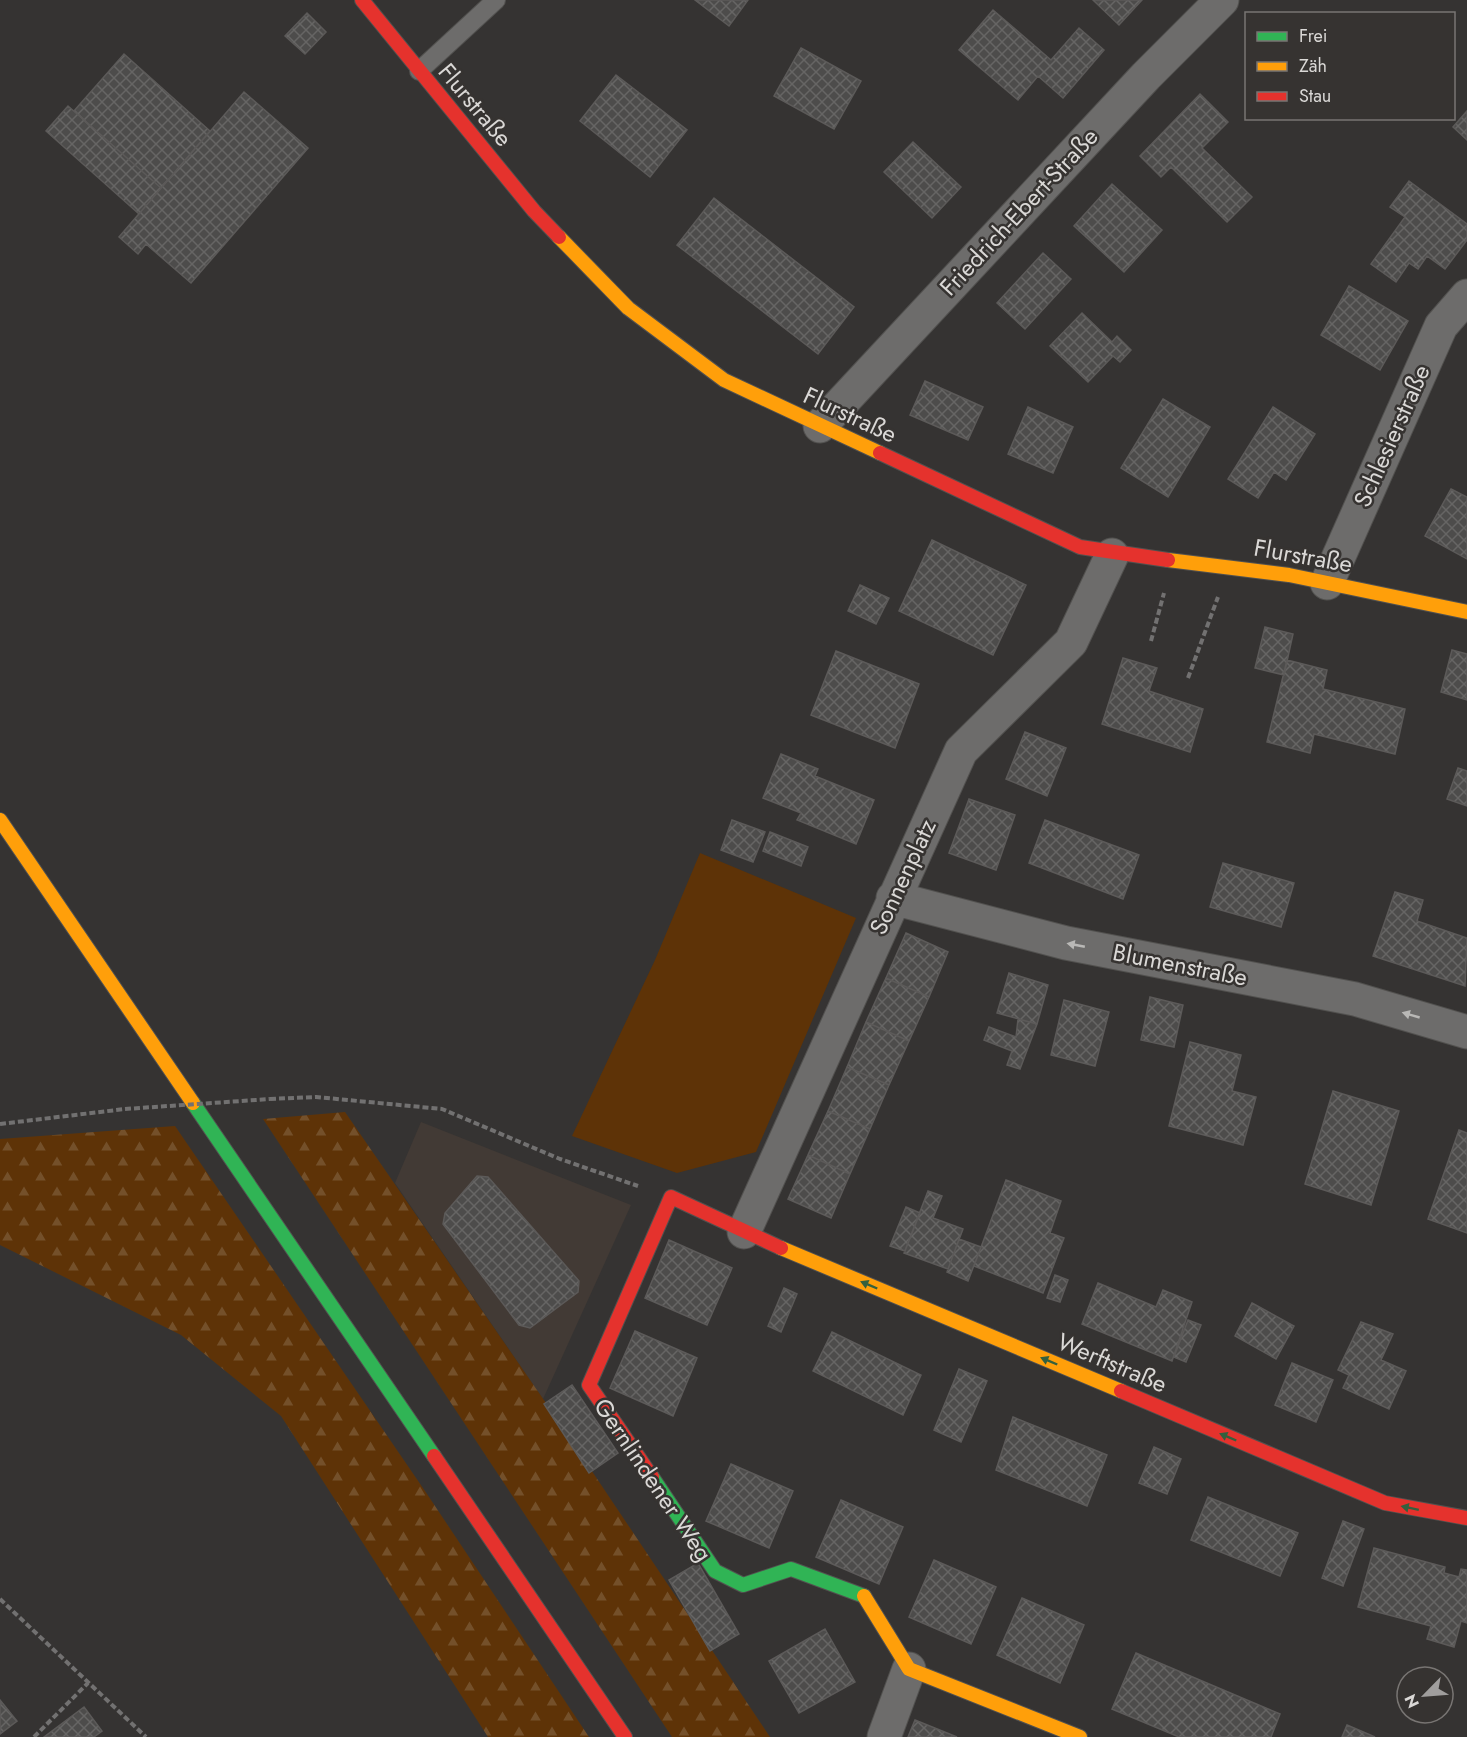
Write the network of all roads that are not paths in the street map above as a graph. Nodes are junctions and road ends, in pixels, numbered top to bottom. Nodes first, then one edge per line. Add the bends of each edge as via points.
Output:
1 (362, 0) edge
2 (496, 0) edge
3 (1222, 0) edge
4 (419, 71) junction
5 (1467, 296) edge
6 (820, 426) junction
7 (1112, 555) junction
8 (1327, 583) junction
9 (1467, 612) edge
10 (0, 820) edge
11 (893, 898) junction
12 (1467, 1032) edge
13 (671, 1197) joint
14 (744, 1233) junction
15 (1467, 1518) edge
16 (909, 1669) junction
17 (625, 1737) edge
18 (884, 1737) edge
19 (1080, 1737) edge

1 - 4 main road, Flurstraße
2 - 4 lane
3 - 6 street, Friedrich-Ebert-Straße via 1146,76
4 - 6 main road, Flurstraße via 534,211 628,308 724,380
5 - 8 street, Schlesierstraße via 1441,326
6 - 7 main road, Flurstraße via 1080,547
7 - 8 main road, Flurstraße via 1229,566
7 - 11 street, Sonnenplatz via 1071,642 961,751
8 - 9 main road, Flurstraße
10 - 17 main road
12 -> 11 street, Blumenstraße via 1355,999 1066,943
11 - 14 street, Sonnenplatz
13 - 14 main road, Werftstraße
13 - 16 main road, Gernlindener Weg via 589,1385 715,1571 743,1585 791,1569 867,1597
15 -> 14 main road, Werftstraße via 1385,1503
16 - 18 street
16 - 19 main road

